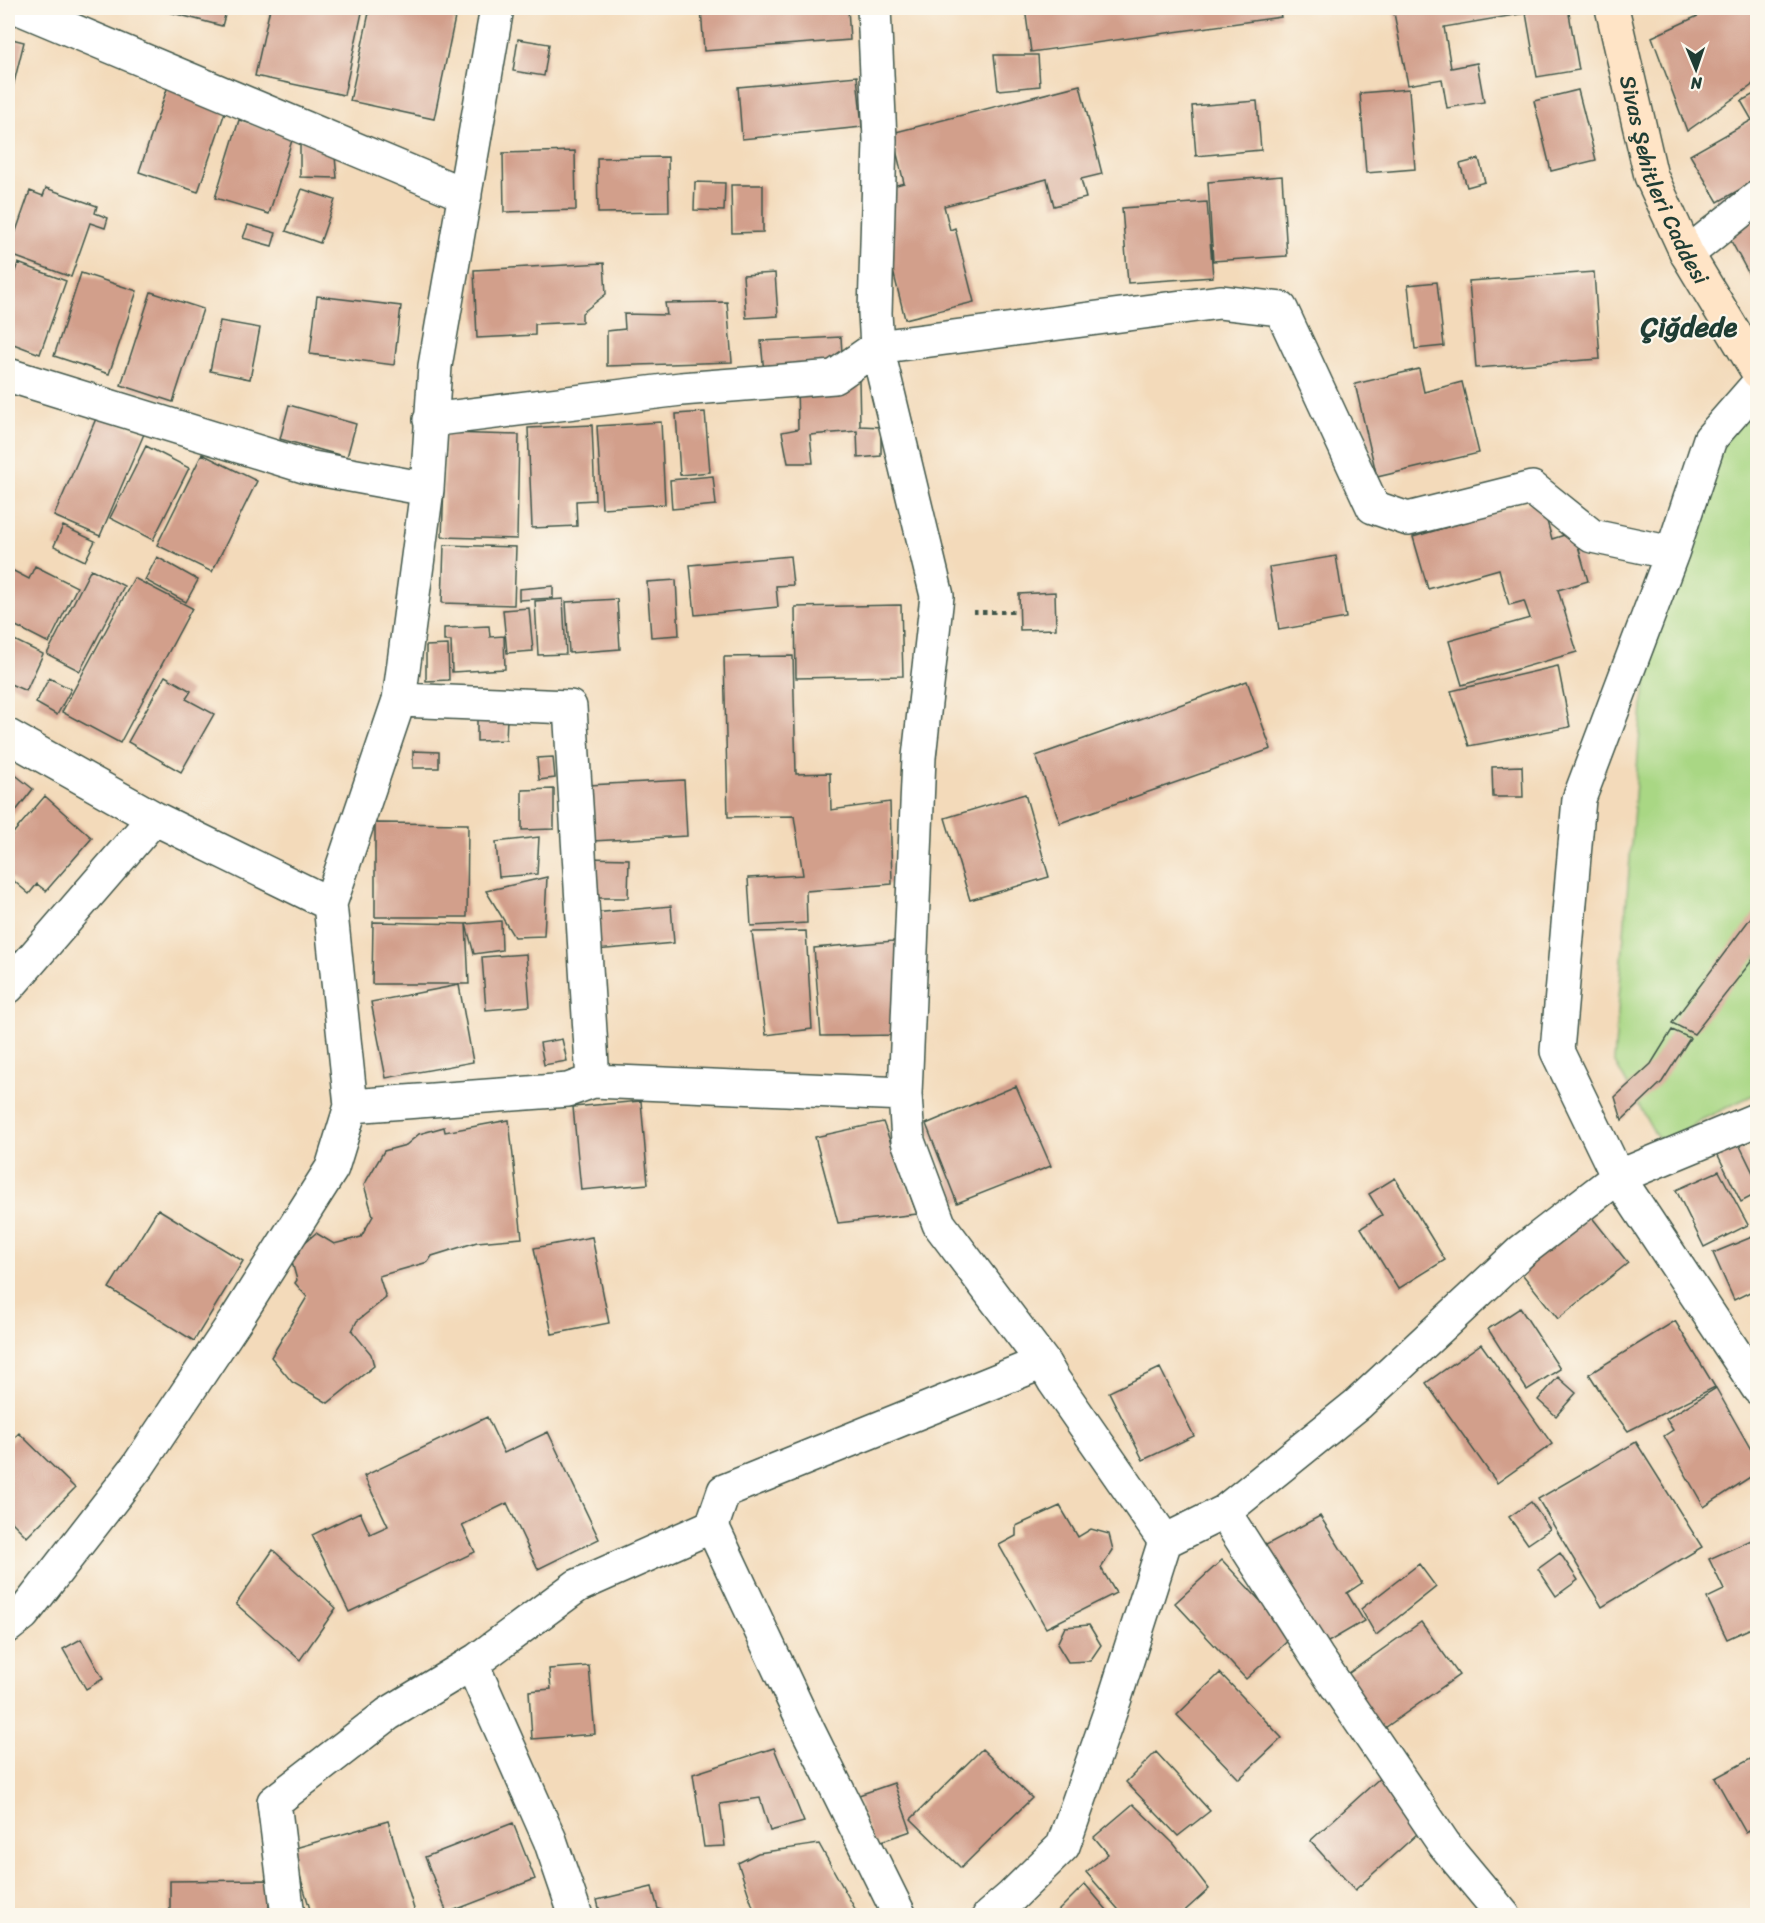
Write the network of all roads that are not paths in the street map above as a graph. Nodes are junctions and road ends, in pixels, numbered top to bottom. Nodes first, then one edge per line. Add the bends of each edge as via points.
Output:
1 (19, 8) edge
2 (497, 8) edge
3 (874, 8) edge
4 (1612, 8) edge
5 (465, 195) junction
6 (1758, 196) edge
7 (1687, 254) junction
8 (877, 347) junction
9 (1758, 372) edge
10 (8, 375) edge
11 (1758, 384) edge
12 (430, 420) junction
13 (427, 489) junction
14 (1672, 553) junction
15 (399, 700) junction
16 (8, 736) edge
17 (154, 818) junction
18 (330, 904) junction
19 (8, 987) edge
20 (593, 1081) junction
21 (905, 1094) junction
22 (351, 1106) junction
23 (1758, 1119) edge
24 (1618, 1177) junction
25 (1043, 1362) junction
26 (1758, 1388) edge
27 (1224, 1512) junction
28 (712, 1526) junction
29 (1165, 1541) junction
30 (13, 1612) edge
31 (472, 1664) junction
32 (288, 1916) edge
33 (576, 1916) edge
34 (900, 1916) edge
35 (989, 1916) edge
36 (1504, 1916) edge

1 - 5 street
2 - 5 street
3 - 8 street via 880,140
4 - 7 street, Sivas Şehitleri Caddesi via 1651,176
5 - 12 street via 435,366
6 - 7 street
7 - 9 street, Sivas Şehitleri Caddesi
8 - 12 street via 834,377 681,388
8 - 14 street via 1220,302 1281,309 1373,507 1408,519 1532,488 1592,536
8 - 21 street via 938,596 919,757
10 - 13 street via 307,467
11 - 14 street via 1710,440
12 - 13 street
13 - 15 street
14 - 24 street via 1579,799 1557,1051
15 - 18 street
15 - 20 street via 570,707
16 - 17 street
17 - 18 street
17 - 19 street
18 - 22 street
20 - 21 street
20 - 22 street via 568,1090
21 - 25 street via 909,1141 939,1224
22 - 30 street via 332,1168 237,1318 138,1466
23 - 24 street
24 - 26 street
24 - 27 street via 1522,1251 1358,1404
25 - 28 street via 724,1491
25 - 29 street
27 - 29 street
27 - 36 street via 1444,1845
28 - 31 street via 577,1587
28 - 34 street
29 - 35 street via 1063,1846
31 - 32 street via 388,1714 274,1802
31 - 33 street via 549,1840

